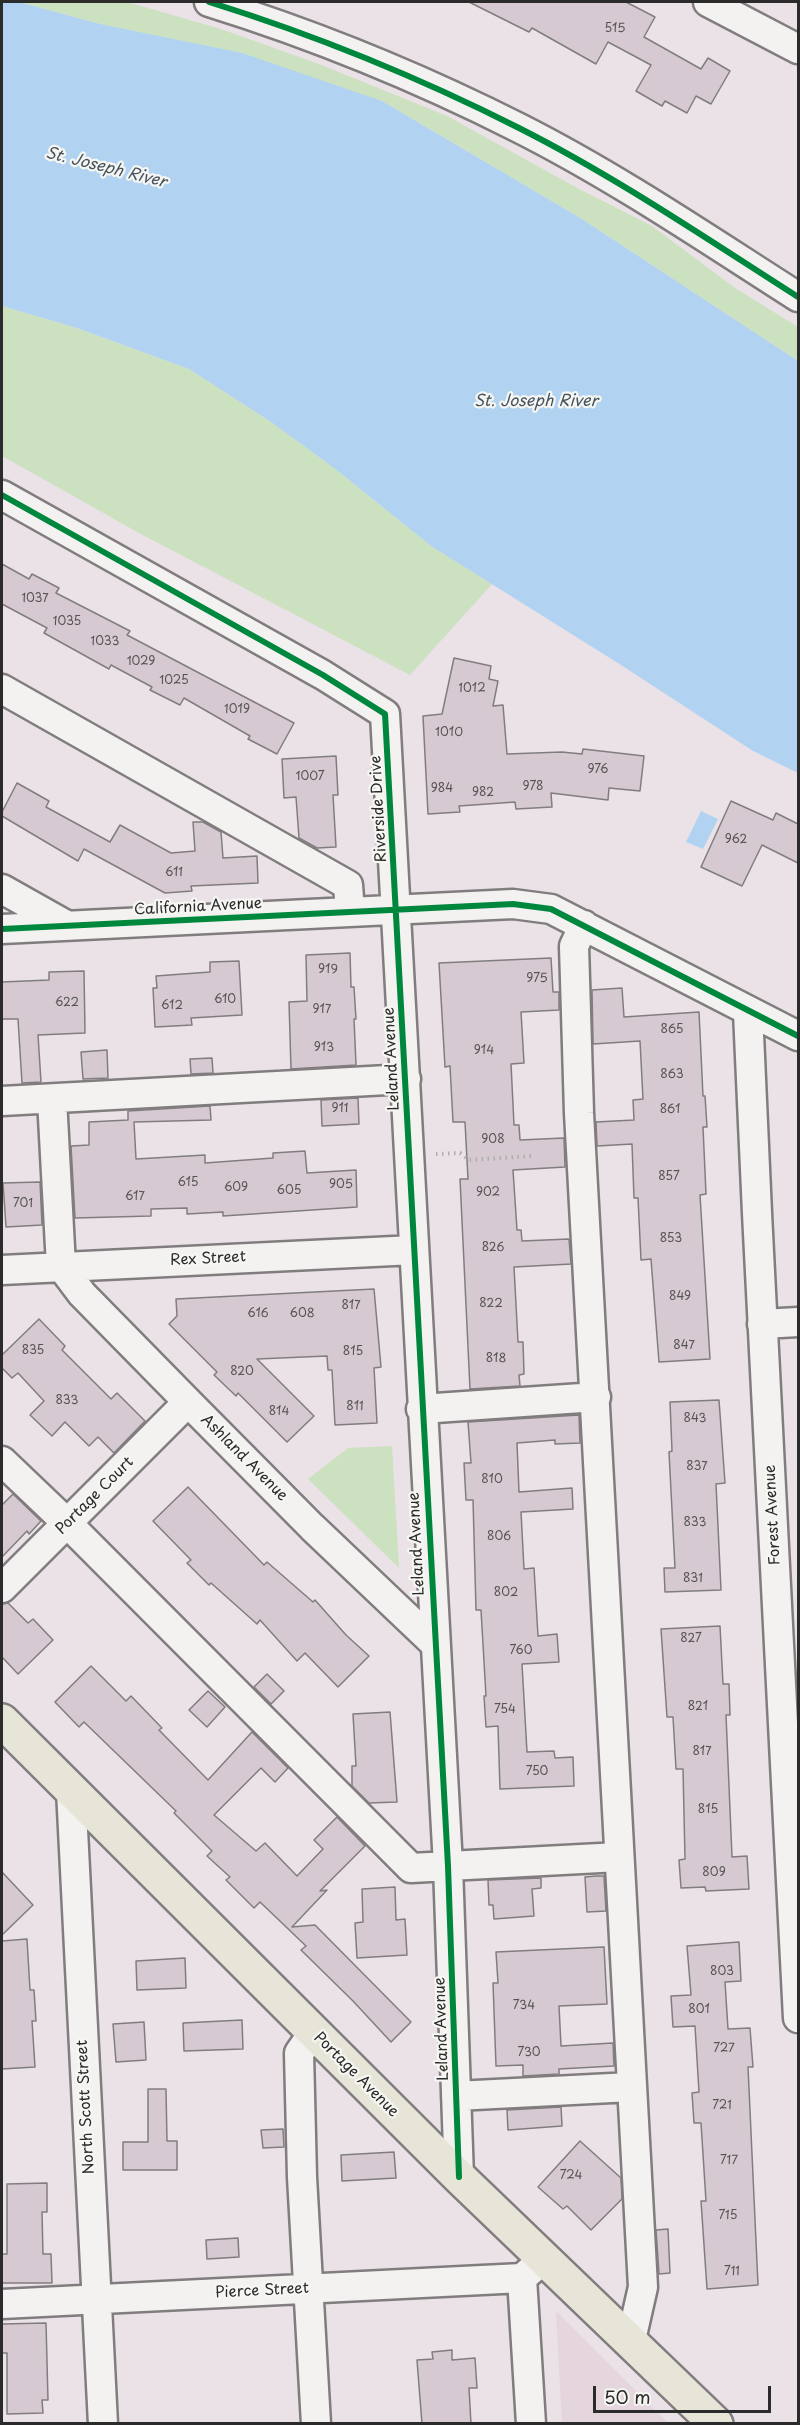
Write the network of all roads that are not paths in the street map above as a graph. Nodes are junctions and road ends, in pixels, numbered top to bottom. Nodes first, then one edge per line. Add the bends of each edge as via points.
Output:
1 (209, 2) edge
2 (708, 2) edge
3 (798, 50) edge
4 (798, 297) edge
5 (2, 495) edge
6 (2, 689) edge
7 (2, 889) edge
8 (396, 910) junction
9 (350, 912) junction
10 (66, 925) junction
11 (584, 925) junction
12 (2, 929) edge
13 (748, 1012) junction
14 (798, 1036) edge
15 (406, 1079) junction
16 (52, 1099) junction
17 (2, 1101) edge
18 (414, 1250) junction
19 (61, 1266) junction
20 (2, 1270) edge
21 (798, 1322) edge
22 (762, 1324) junction
23 (596, 1397) junction
24 (188, 1402) junction
25 (422, 1409) junction
26 (2, 1461) edge
27 (68, 1524) junction
28 (787, 1552) edge
29 (2, 1588) edge
30 (434, 1643) junction
31 (3, 1725) edge
32 (70, 1790) junction
33 (619, 1857) junction
34 (448, 1866) junction
35 (798, 2018) edge
36 (313, 2033) junction
37 (631, 2087) junction
38 (456, 2096) junction
39 (459, 2177) junction
40 (533, 2268) junction
41 (309, 2288) junction
42 (95, 2299) junction
43 (2, 2304) edge
44 (631, 2340) junction
45 (103, 2424) edge
46 (316, 2424) edge
47 (531, 2424) edge
48 (716, 2424) edge

1 - 4 street via 380,63 520,128 591,167
2 - 3 street
5 - 8 street, Riverside Drive via 324,675 385,714
6 - 9 street via 348,885
7 - 10 street
8 - 9 street, California Avenue
8 - 11 street via 513,904 551,909
8 - 15 street, Leland Avenue
9 - 10 street, California Avenue
10 - 12 street, California Avenue
11 - 13 street
11 - 23 street via 574,946 575,991
13 - 14 street
13 - 22 street, Forest Avenue
15 - 16 street
15 - 18 street, Leland Avenue
16 - 17 street
16 - 19 street
18 - 19 street, Rex Street
18 - 25 street, Leland Avenue
19 - 20 street, Rex Street
19 - 24 street, Ashland Avenue via 82,1294
21 - 22 street
22 - 28 street, Forest Avenue
23 - 25 street
23 - 33 street
24 - 27 street, Portage Court
24 - 30 street, Ashland Avenue
25 - 30 street, Leland Avenue
26 - 27 street
27 - 29 street, Portage Court
27 - 34 street via 411,1868
28 - 35 street, Forest Avenue
30 - 34 street, Leland Avenue
31 - 32 main road, Portage Avenue
32 - 36 main road, Portage Avenue
32 - 42 street, North Scott Street
33 - 34 street
33 - 37 street
34 - 38 street, Leland Avenue
36 - 39 main road, Portage Avenue
36 - 41 street via 299,2053
37 - 38 street
37 - 44 street via 643,2287
38 - 39 street, Leland Avenue
39 - 40 main road, Portage Avenue
40 - 41 street, Pierce Street
40 - 44 main road, Portage Avenue
40 - 47 street
41 - 42 street, Pierce Street
41 - 46 street
42 - 43 street, Pierce Street
42 - 45 street, North Scott Street
44 - 48 main road, Portage Avenue

